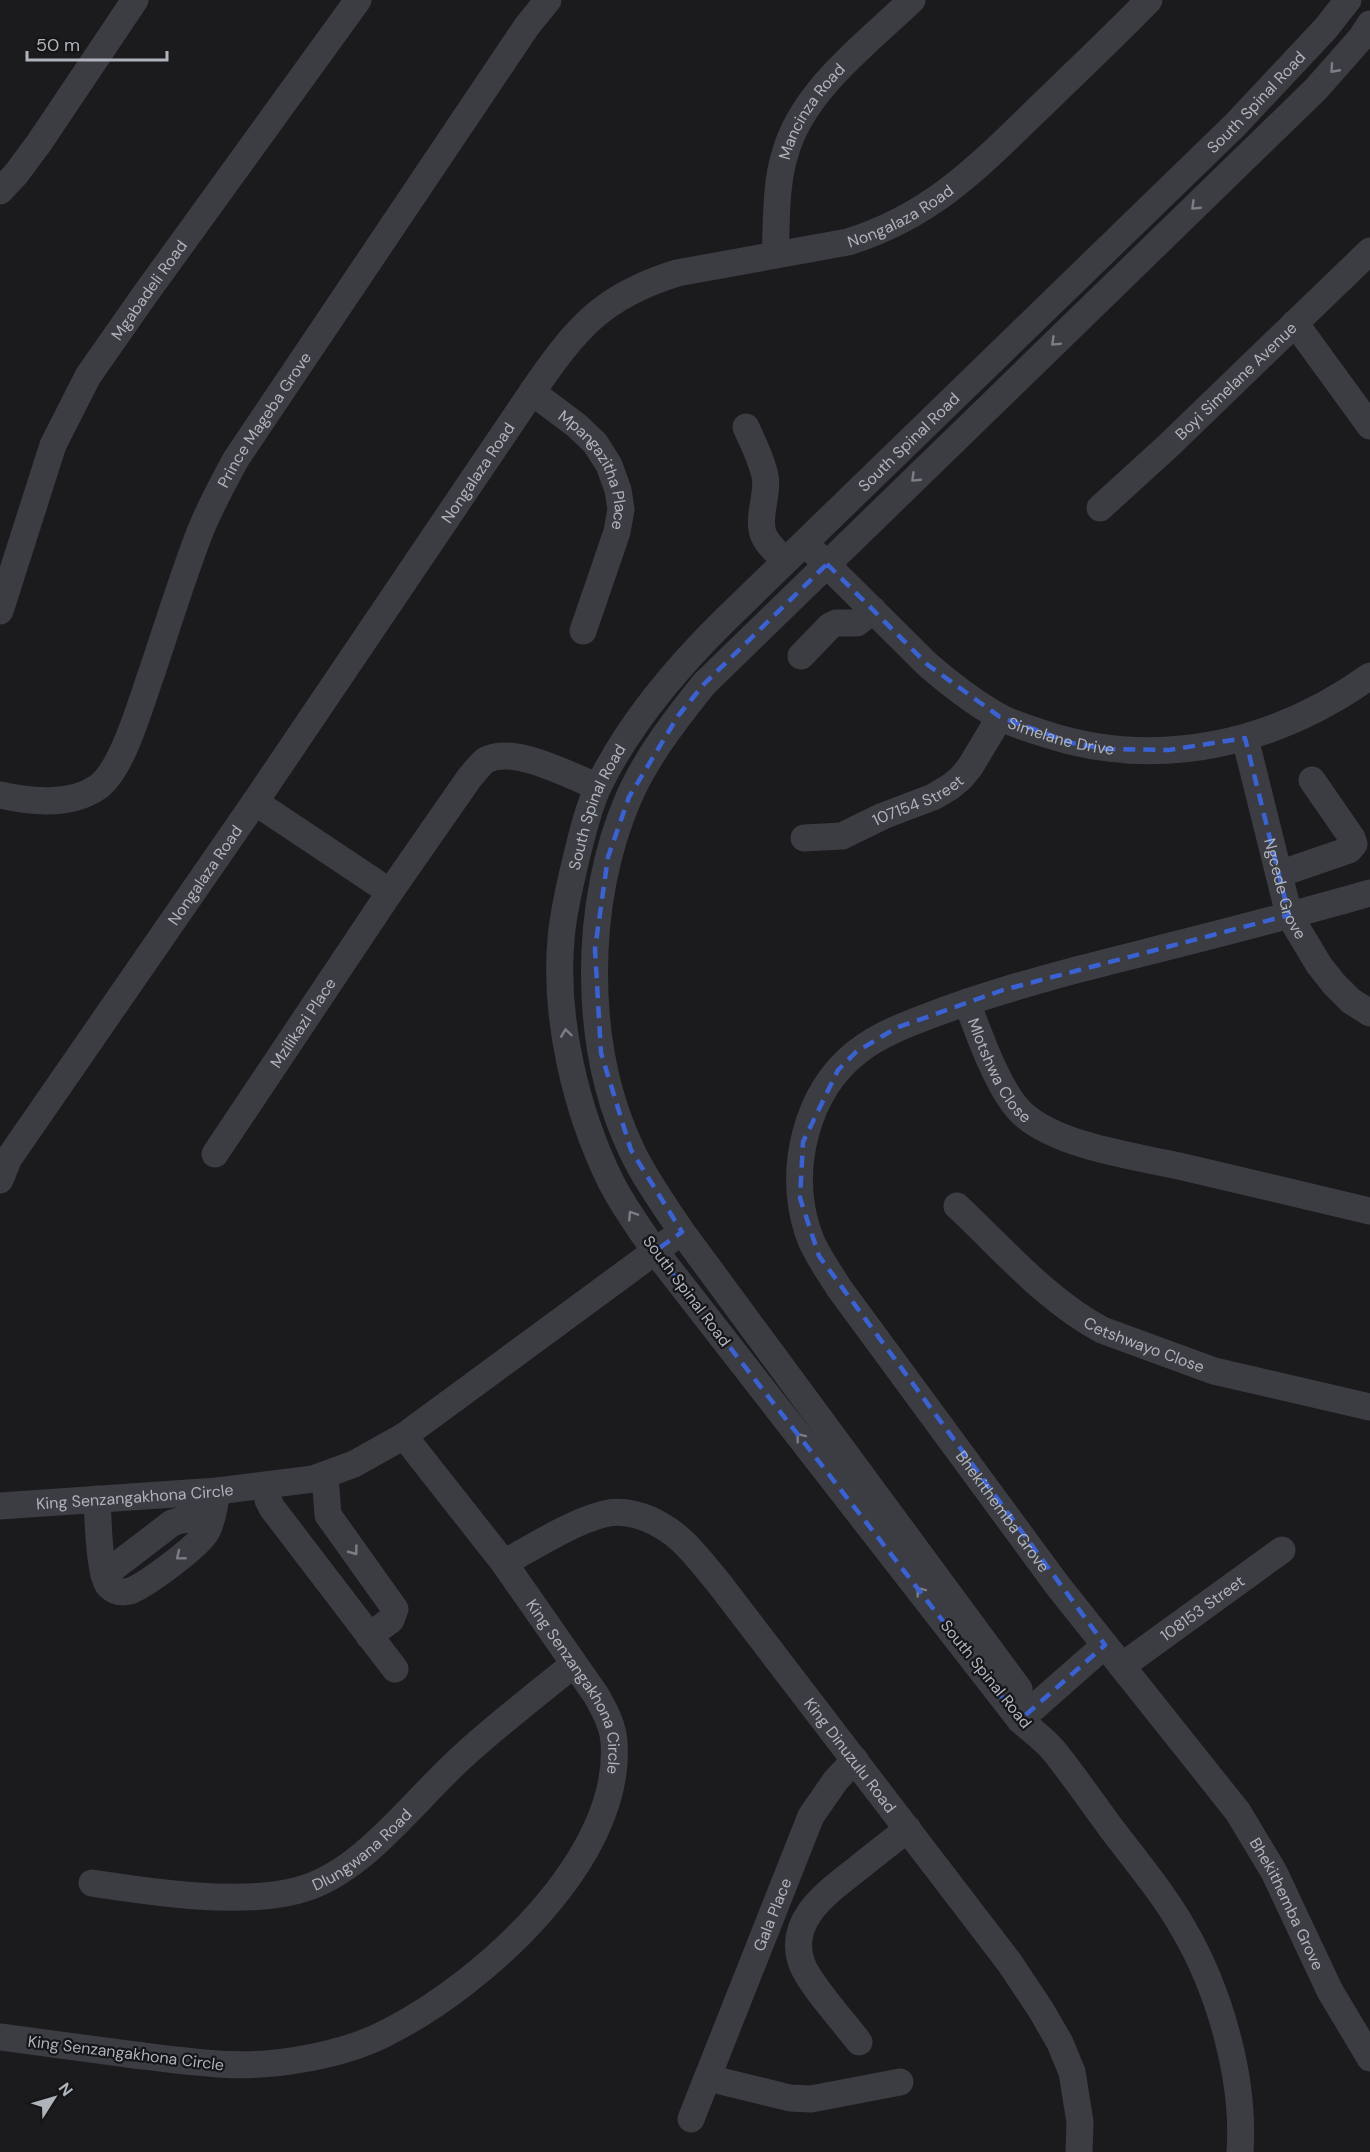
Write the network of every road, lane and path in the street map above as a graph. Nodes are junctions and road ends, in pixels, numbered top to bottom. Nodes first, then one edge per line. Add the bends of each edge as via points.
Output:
1 (135, 0) edge
2 (358, 0) edge
3 (548, 0) edge
4 (912, 0) edge
5 (1149, 0) edge
6 (1348, 0) edge
7 (1370, 24) edge
8 (0, 191) edge
9 (1370, 251) edge
10 (775, 255) junction
11 (1295, 323) junction
12 (532, 392) junction
13 (1370, 426) edge
14 (746, 428) dead end
15 (1100, 508) dead end
16 (805, 542) junction
17 (785, 561) junction
18 (827, 564) junction
19 (873, 610) junction
20 (0, 611) edge
21 (583, 631) dead end
22 (801, 656) dead end
23 (1370, 676) edge
24 (1000, 717) junction
25 (1245, 738) junction
26 (1312, 780) dead end
27 (598, 787) junction
28 (0, 795) edge
29 (255, 802) junction
30 (804, 838) dead end
31 (1279, 874) junction
32 (390, 892) junction
33 (1370, 894) edge
34 (1289, 915) junction
35 (967, 1002) junction
36 (1369, 1012) edge
37 (215, 1154) dead end
38 (3, 1163) edge
39 (957, 1206) dead end
40 (1370, 1211) edge
41 (682, 1232) junction
42 (655, 1251) junction
43 (1370, 1407) edge
44 (404, 1436) junction
45 (325, 1475) junction
46 (267, 1485) junction
47 (217, 1491) junction
48 (98, 1499) junction
49 (0, 1506) edge
50 (1282, 1550) dead end
51 (504, 1563) junction
52 (369, 1636) junction
53 (1105, 1645) junction
54 (573, 1664) junction
55 (1122, 1666) junction
56 (395, 1670) dead end
57 (1027, 1714) junction
58 (855, 1760) junction
59 (908, 1829) junction
60 (92, 1883) dead end
61 (0, 2037) edge
62 (859, 2042) dead end
63 (1370, 2058) edge
64 (708, 2078) junction
65 (900, 2082) dead end
66 (692, 2119) dead end
67 (1079, 2152) edge
68 (1240, 2152) edge

1 - 8 street via 39,143
2 - 20 street, Mgabadeli Road via 88,376 53,446
3 - 28 street, Prince Mageba Grove via 526,26 236,459 198,537 139,710 110,774 97,787 61,801
4 - 10 street, Mancinza Road via 838,71 804,112 785,154 779,184
5 - 10 street, Nongalaza Road via 985,159 933,202 869,235
6 - 16 street, South Spinal Road via 1303,55 1235,125
7 -> 18 street, South Spinal Road via 1316,89
9 - 11 street, Boyi Simelane Avenue
10 - 12 street, Nongalaza Road via 677,273 629,291 576,332
11 - 13 street
11 - 15 street, Boyi Simelane Avenue
12 - 21 street, Mpangazitha Place via 595,443 618,490 618,532
12 - 29 street, Nongalaza Road
14 - 17 street via 765,476 762,535
16 - 17 street, South Spinal Road
16 - 18 street, Simelane Drive
17 - 27 street, South Spinal Road via 669,679
18 - 19 street, Simelane Drive
18 - 41 street, South Spinal Road via 704,684 678,716 629,797 608,857 595,948 601,1053 631,1150
19 - 22 street via 857,623 830,626
19 - 24 street, Simelane Drive via 928,665
23 - 25 street, Simelane Drive via 1309,714
24 - 25 street, Simelane Drive via 1072,743 1107,749 1169,750
24 - 30 street, 107154 Street via 961,778 933,797 842,836
25 - 31 street, Ngcede Grove
26 - 31 street via 1354,844 1349,850
27 - 32 street, Mzilikazi Place via 530,760 496,757 485,761
42 -> 27 street, South Spinal Road via 612,1184 590,1135 575,1086 562,998 561,939 570,885
29 - 32 street
29 - 38 street, Nongalaza Road
31 - 34 street, Ngcede Grove
32 - 37 street, Mzilikazi Place
33 - 34 street, Mlotshwa Close
34 - 35 street, Mlotshwa Close
34 - 36 street, Ngcede Grove via 1334,984
35 - 40 street, Mlotshwa Close via 1011,1099 1022,1114 1038,1125 1096,1147
35 - 53 street, Bhekithemba Grove via 896,1028 856,1052 838,1070 814,1112 803,1142 800,1198 807,1230 839,1288
39 - 43 street, Cetshwayo Close via 1042,1287 1102,1330 1214,1371
41 - 42 street, King Senzangakhona Circle
41 - 57 street, South Spinal Road
42 - 44 street, King Senzangakhona Circle
57 -> 42 street, South Spinal Road
44 - 45 street, King Senzangakhona Circle
44 - 51 street, King Senzangakhona Circle
45 - 46 street, King Senzangakhona Circle
45 -> 52 street via 328,1515 396,1609 391,1620
46 - 47 street, King Senzangakhona Circle
46 - 52 street via 272,1508
47 - 48 street, King Senzangakhona Circle
47 -> 48 street via 212,1517 172,1523 104,1575
48 - 49 street, King Senzangakhona Circle
50 - 55 street, 108153 Street
51 - 54 street, King Senzangakhona Circle
51 - 58 street, King Dinuzulu Road via 606,1513 636,1514 663,1526 685,1544 718,1582
52 - 56 street
53 - 55 street, Bhekithemba Grove
53 - 57 street
54 - 60 street, Dlungwana Road via 462,1756 350,1866 324,1882 262,1897 152,1891
54 - 61 street, King Senzangakhona Circle via 607,1714 614,1740 614,1774 600,1822 583,1856 544,1907 470,1979 425,2012 349,2048 253,2066 212,2066
55 - 63 street, Bhekithemba Grove via 1212,1777 1259,1844 1330,1991
57 - 68 street, South Spinal Road via 1156,1888 1205,1971 1234,2067
58 - 59 street, King Dinuzulu Road
58 - 64 street, Gala Place via 811,1816
59 - 62 street via 826,1893 813,1906 800,1935 799,1950 805,1970
59 - 67 street, King Dinuzulu Road via 1009,1962 1060,2043 1072,2072 1080,2122
64 - 65 street via 790,2098 811,2099
64 - 66 street, Gala Place

